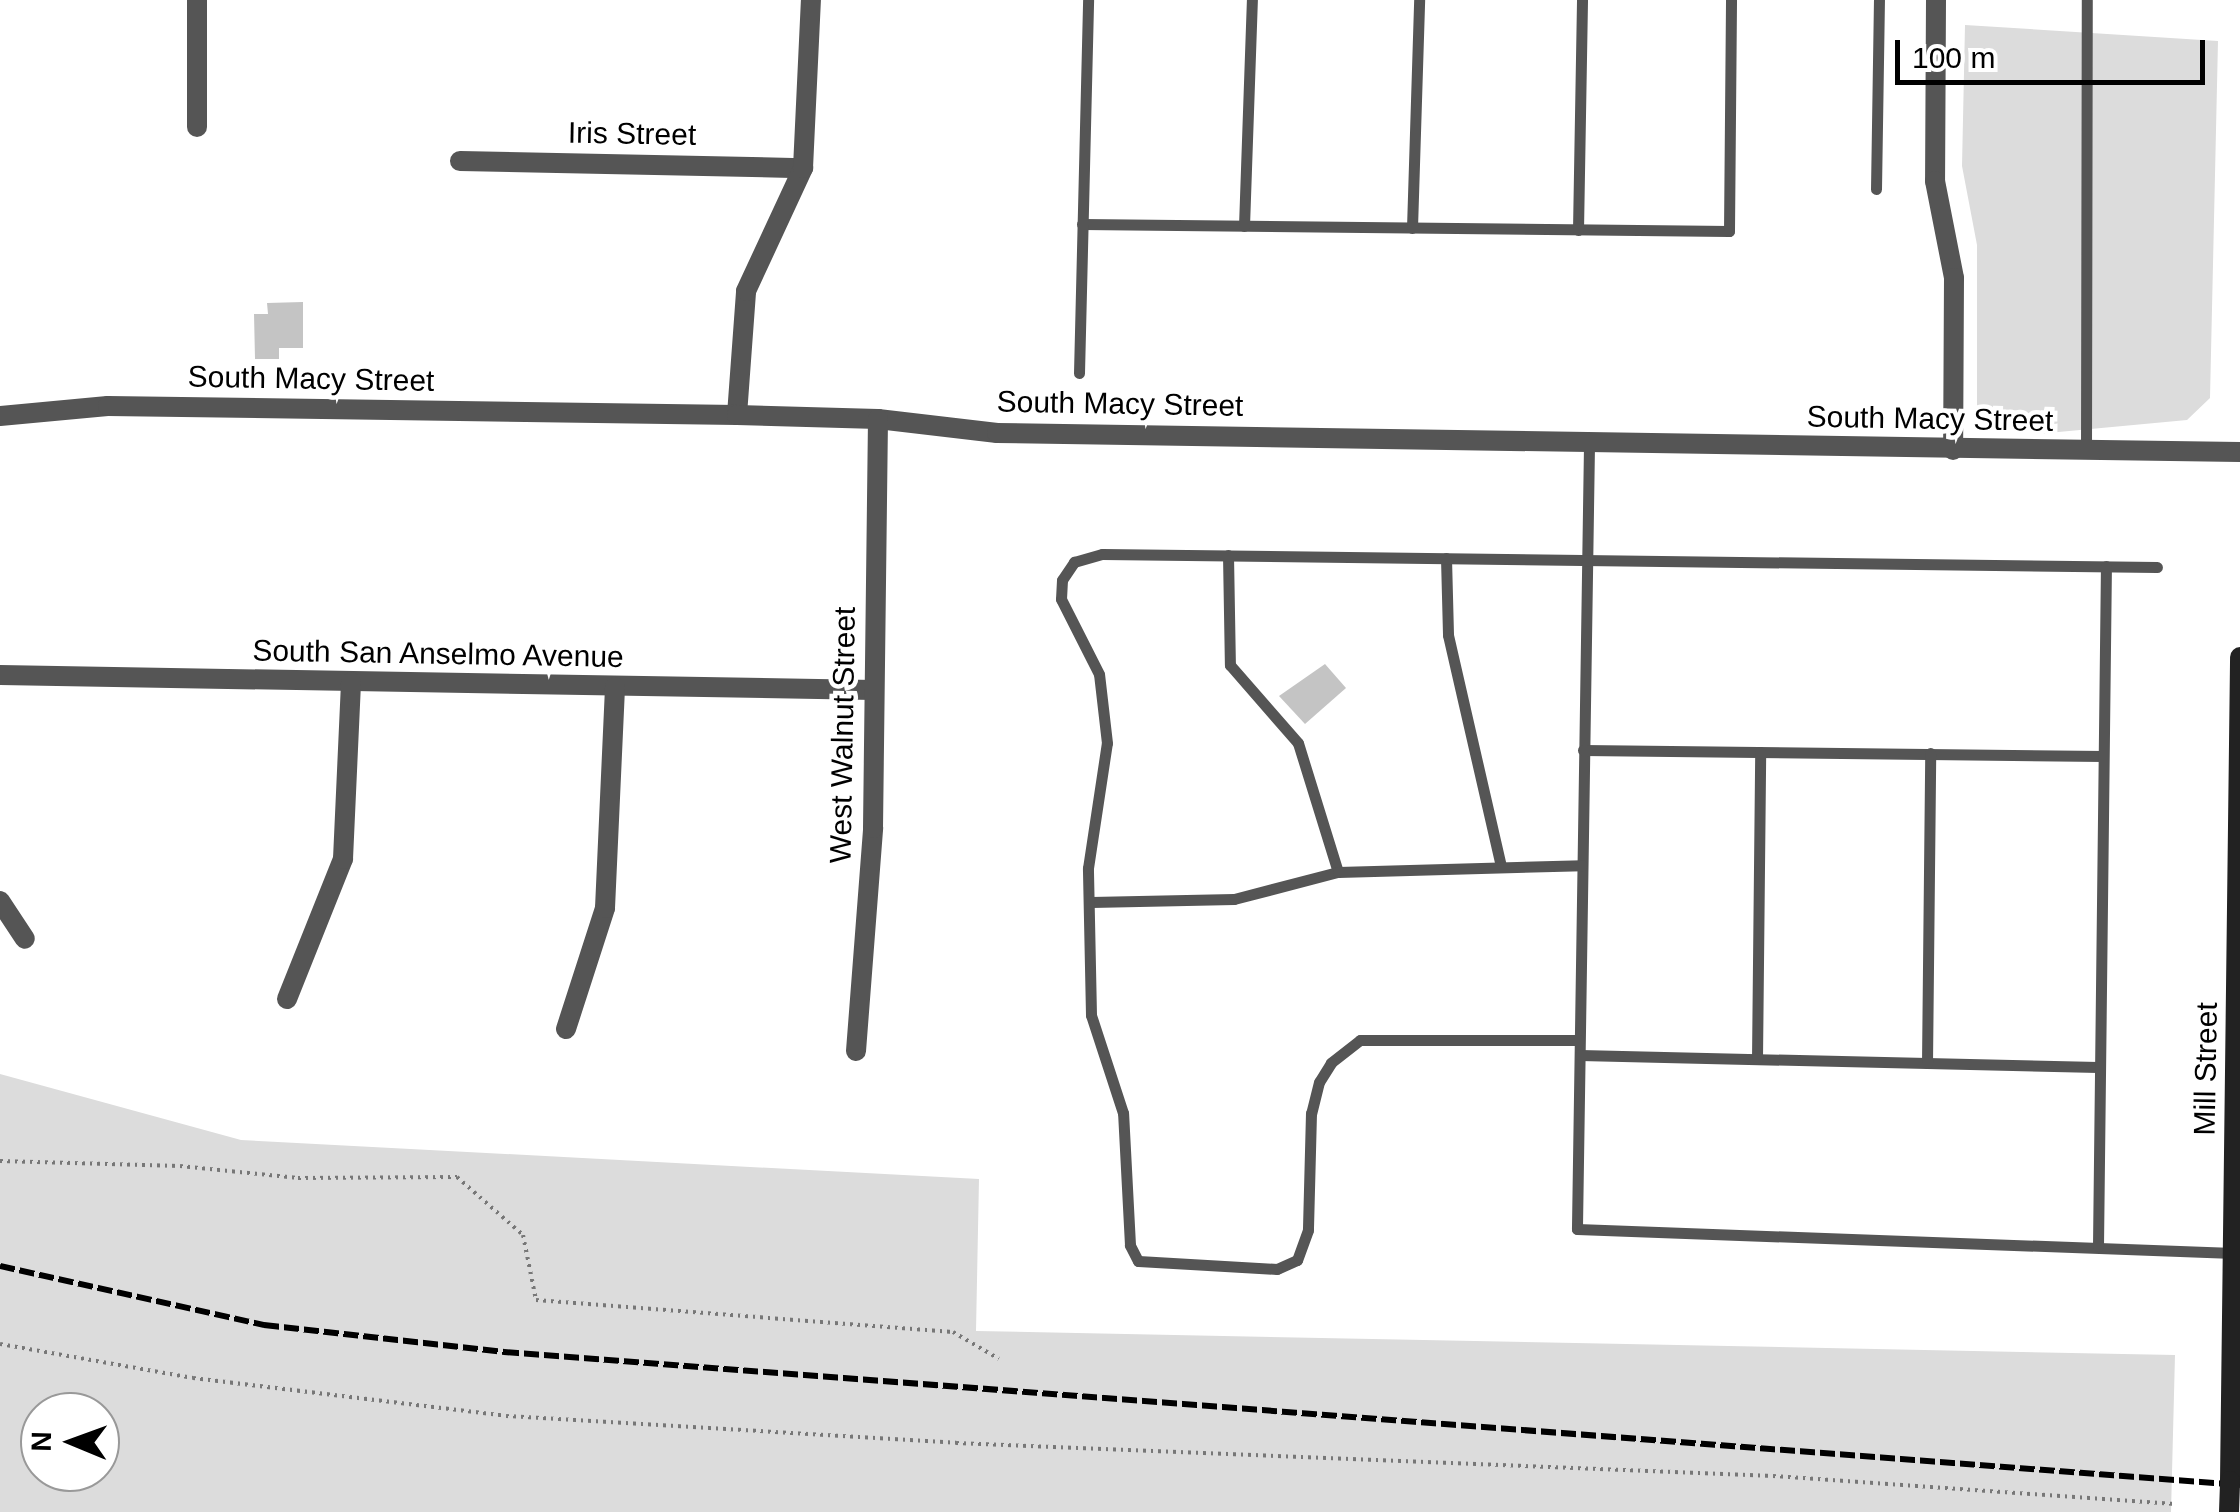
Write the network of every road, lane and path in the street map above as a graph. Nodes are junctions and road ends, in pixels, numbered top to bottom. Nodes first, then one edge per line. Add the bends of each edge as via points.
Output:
1 (197, 0) edge
2 (811, 0) edge
3 (1088, 0) edge
4 (1252, 0) edge
5 (1419, 0) edge
6 (1582, 0) edge
7 (1731, 0) edge
8 (1879, 0) edge
9 (1936, 0) edge
10 (2087, 0) edge
11 (197, 127) dead end
12 (460, 161) dead end
13 (803, 168) junction
14 (1876, 188) dead end
15 (1082, 224) junction
16 (1244, 226) junction
17 (1412, 228) junction
18 (1578, 230) junction
19 (1079, 374) dead end
20 (737, 414) junction
21 (0, 416) edge
22 (878, 419) junction
23 (1589, 444) junction
24 (1953, 450) junction
25 (2086, 451) junction
26 (2240, 452) edge
27 (1228, 555) junction
28 (1446, 558) junction
29 (1588, 558) junction
30 (2106, 566) junction
31 (2157, 567) dead end
32 (2240, 657) edge
33 (0, 675) edge
34 (351, 682) junction
35 (615, 687) junction
36 (874, 690) junction
37 (1583, 750) junction
38 (1760, 752) junction
39 (1930, 753) junction
40 (2103, 756) junction
41 (1582, 865) junction
42 (1502, 866) junction
43 (1338, 872) junction
44 (0, 901) edge
45 (1091, 902) junction
46 (25, 939) dead end
47 (287, 999) dead end
48 (566, 1029) dead end
49 (1579, 1040) junction
50 (856, 1051) dead end
51 (1580, 1055) junction
52 (1756, 1059) junction
53 (1927, 1063) junction
54 (2098, 1068) junction
55 (0, 1162) edge
56 (2098, 1246) junction
57 (2234, 1253) junction
58 (0, 1344) edge
59 (999, 1359) dead end
60 (2175, 1504) dead end
61 (2230, 1512) edge

1 - 11 street
2 - 13 street
3 - 15 lane
4 - 16 lane
5 - 17 lane
6 - 18 lane
7 - 18 lane via 1729,232
8 - 14 lane
9 - 24 street via 1936,181 1954,278
10 - 25 lane
12 - 13 street, Iris Street
13 - 20 street via 746,291
15 - 16 lane
15 - 19 lane
16 - 17 lane
17 - 18 lane
20 - 21 street, South Macy Street via 108,406
20 - 22 street, South Macy Street
22 - 23 street, South Macy Street via 997,433
22 - 36 street, West Walnut Street
23 - 24 street, South Macy Street
23 - 29 lane
24 - 25 street, South Macy Street
25 - 26 street, South Macy Street
27 - 28 lane
27 - 43 lane via 1230,665 1298,744
27 - 45 lane via 1102,554 1074,562 1062,580 1061,599 1099,674 1107,743 1088,868
28 - 29 lane
28 - 42 lane via 1448,634
29 - 30 lane
29 - 37 lane
30 - 31 lane
30 - 40 lane
32 - 57 main road, Mill Street
33 - 34 street, South San Anselmo Avenue
34 - 35 street, South San Anselmo Avenue
34 - 47 street via 343,860
35 - 36 street, South San Anselmo Avenue
35 - 48 street via 605,908
36 - 50 street, West Walnut Street via 874,828
37 - 38 lane
37 - 41 lane
38 - 39 lane
38 - 52 lane
39 - 40 lane
39 - 53 lane
40 - 54 lane
41 - 42 lane
41 - 49 lane
42 - 43 lane
43 - 45 lane via 1234,899
44 - 46 street
45 - 49 lane via 1091,1015 1123,1114 1130,1245 1138,1261 1278,1269 1298,1260 1308,1230 1311,1113 1319,1082 1331,1062 1360,1040
49 - 51 lane
51 - 52 lane
51 - 56 lane via 1577,1230
52 - 53 lane
53 - 54 lane
54 - 56 lane
55 - 59 path via 180,1166 298,1178 457,1177 522,1235 536,1300 953,1332
56 - 57 lane
57 - 61 main road, Mill Street, bridge
58 - 60 path via 193,1378 506,1416 956,1443 1773,1476

